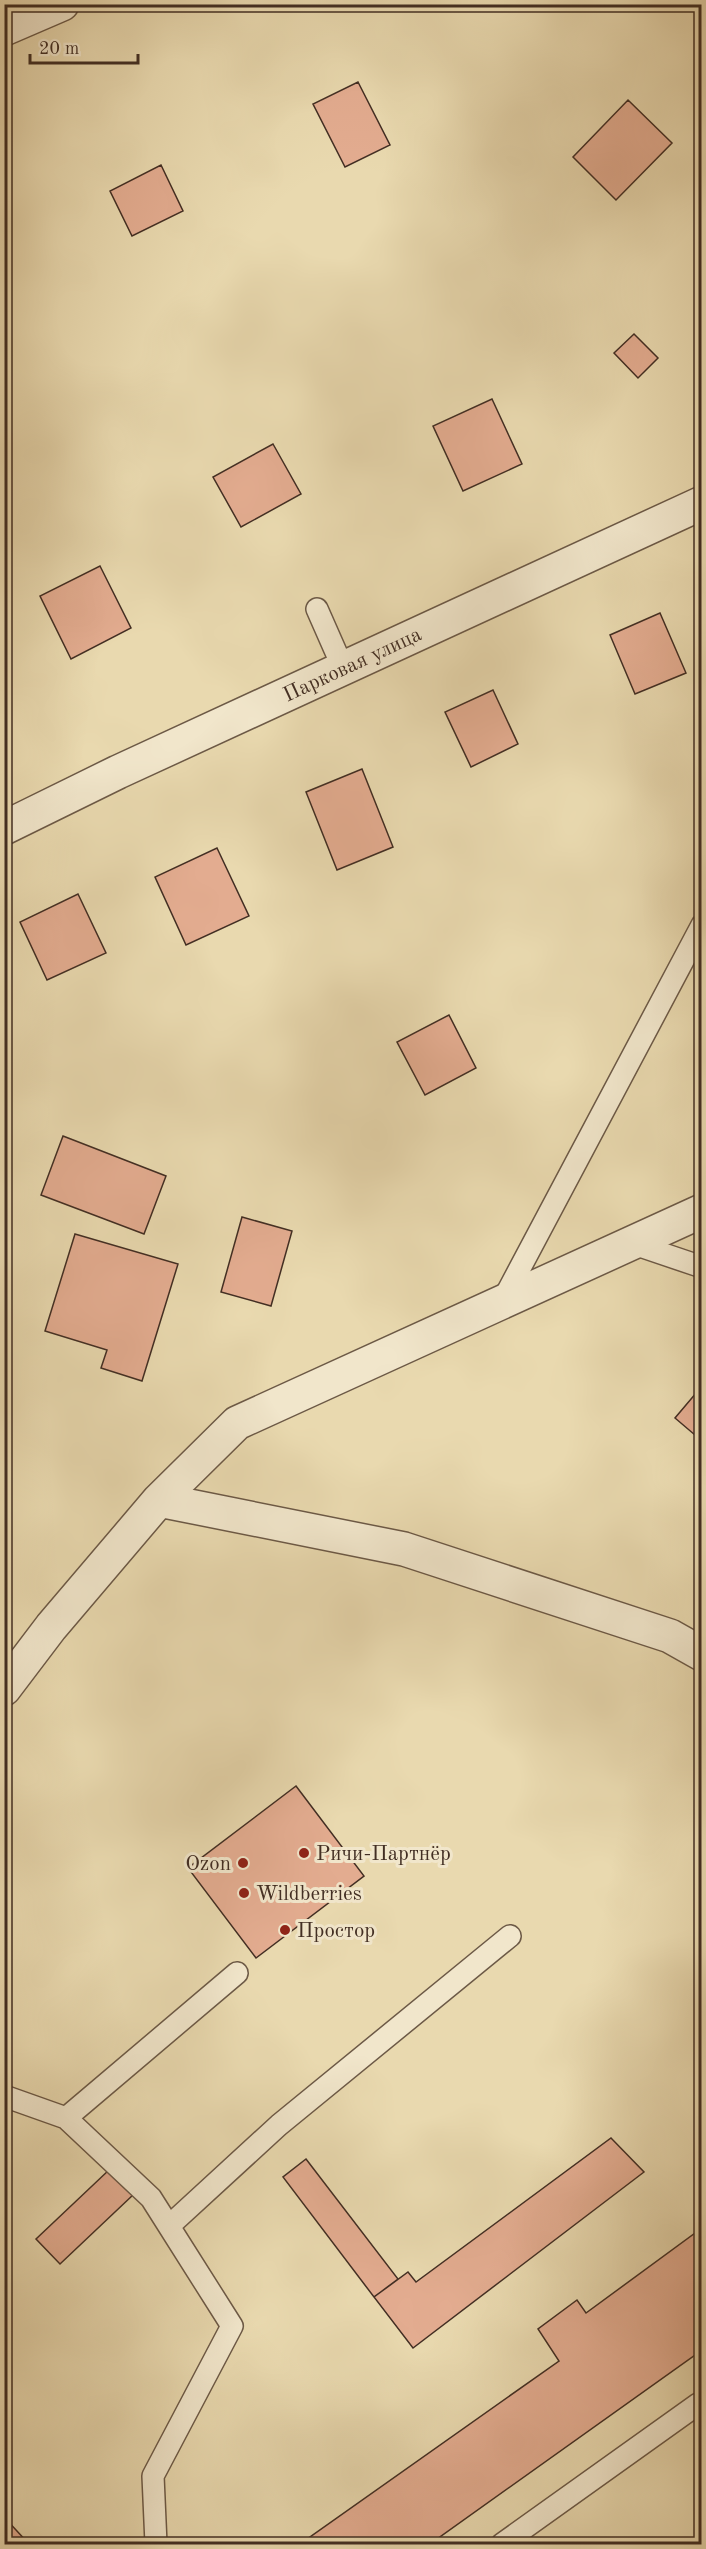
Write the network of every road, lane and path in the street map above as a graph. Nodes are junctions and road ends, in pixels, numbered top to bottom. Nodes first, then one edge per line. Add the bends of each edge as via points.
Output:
1 (62, 4) edge
2 (4, 29) edge
3 (702, 503) edge
4 (317, 609) dead end
5 (343, 668) junction
6 (4, 828) edge
7 (702, 925) edge
8 (702, 1210) edge
9 (631, 1243) junction
10 (702, 1267) edge
11 (502, 1302) junction
12 (159, 1500) junction
13 (702, 1654) edge
14 (4, 1689) edge
15 (510, 1935) dead end
16 (237, 1973) dead end
17 (4, 2097) edge
18 (66, 2118) junction
19 (169, 2226) junction
20 (702, 2409) edge
21 (156, 2544) edge
22 (502, 2544) edge

1 - 2 street
3 - 5 street, Парковая улица
4 - 5 lane
5 - 6 street, Парковая улица
7 - 11 lane
8 - 9 street
9 - 10 lane
9 - 11 street
11 - 12 street via 237,1423
12 - 13 street via 404,1549 670,1636
12 - 14 street
15 - 19 lane via 279,2125
16 - 18 lane
17 - 18 lane
18 - 19 lane via 151,2198
19 - 21 lane via 232,2326 153,2476
20 - 22 lane via 698,2404

